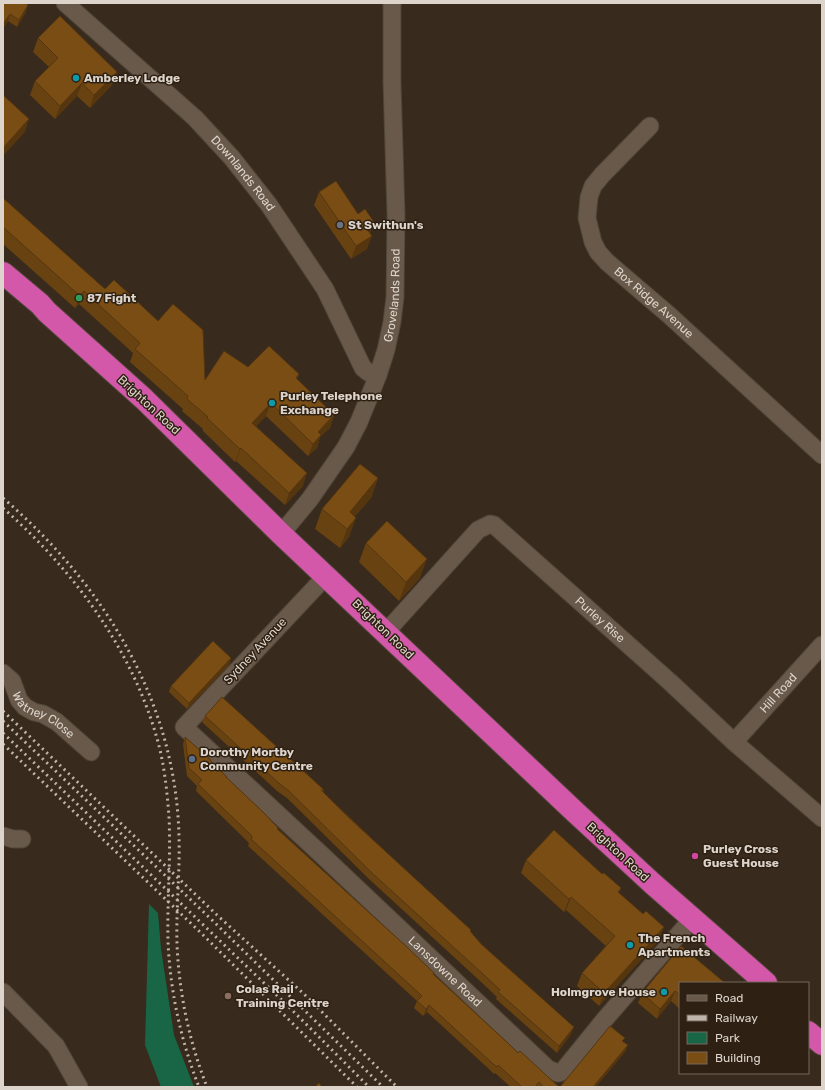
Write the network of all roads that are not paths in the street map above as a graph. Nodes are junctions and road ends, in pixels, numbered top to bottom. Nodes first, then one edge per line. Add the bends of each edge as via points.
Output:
1 (65, 3) edge
2 (392, 3) edge
3 (650, 126) dead end
4 (3, 273) edge
5 (378, 375) junction
6 (822, 455) edge
7 (281, 534) junction
8 (326, 576) junction
9 (386, 632) junction
10 (822, 645) edge
11 (3, 673) edge
12 (184, 727) joint
13 (734, 742) junction
14 (91, 752) dead end
15 (822, 818) edge
16 (3, 836) edge
17 (22, 839) dead end
18 (692, 918) junction
19 (765, 982) edge
20 (3, 992) edge
21 (809, 1016) edge
22 (822, 1024) edge
23 (809, 1033) edge
24 (822, 1044) edge
25 (79, 1087) edge

1 - 5 street, Downlands Road via 195,118 232,158 269,205 326,289 363,368
2 - 5 street, Grovelands Road via 395,297 386,350
3 - 6 street, Box Ridge Avenue via 593,186 587,213 588,228 598,252
4 - 7 highway, Brighton Road via 144,399
5 - 7 street, Grovelands Road via 346,447 310,500
7 - 8 highway, Brighton Road
8 - 9 highway, Brighton Road
8 - 12 street, Sydney Avenue
9 - 13 street, Purley Rise via 478,530 490,524 494,525 664,676
9 - 18 highway, Brighton Road via 568,806
10 - 13 street, Hill Road
11 - 14 street, Watney Close via 12,681 19,700 25,707 57,722
12 - 18 street, Lansdowne Road via 553,1071 562,1072
13 - 15 street, Purley Rise
16 - 17 street
18 - 19 highway, Brighton Road
20 - 25 street via 56,1046
21 - 22 highway
23 - 24 highway

